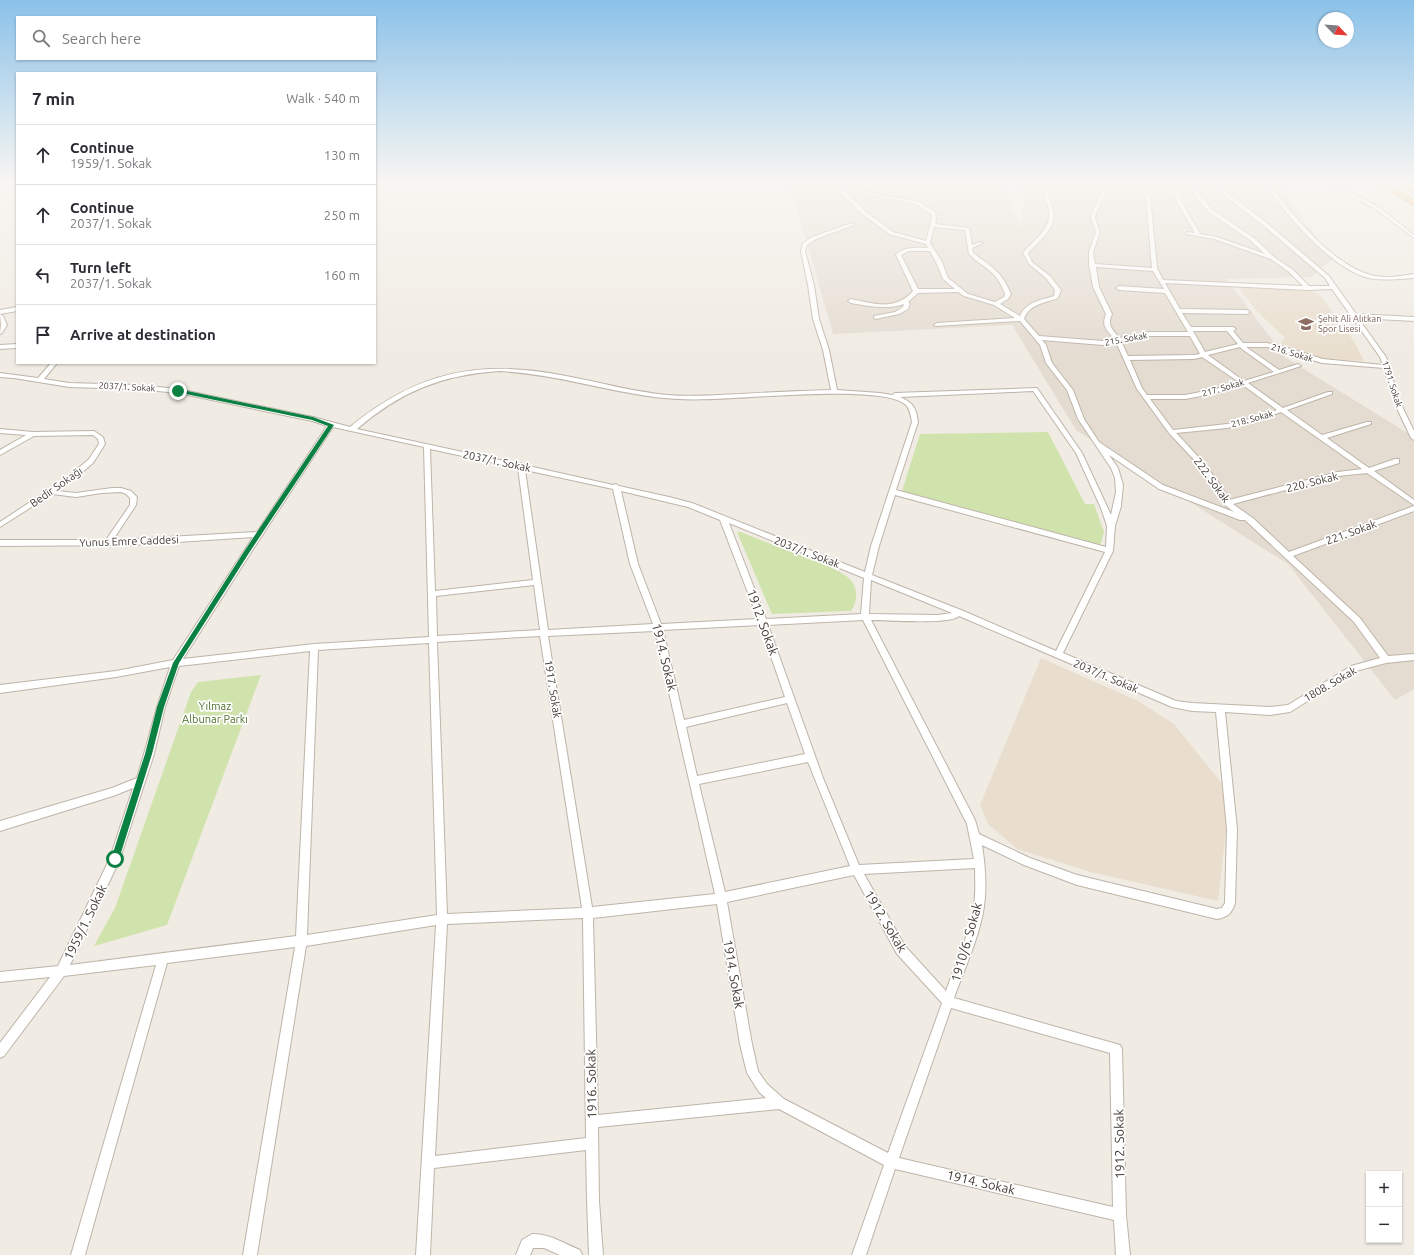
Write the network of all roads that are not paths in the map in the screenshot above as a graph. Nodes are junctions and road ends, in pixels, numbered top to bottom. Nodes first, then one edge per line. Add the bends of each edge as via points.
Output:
1 (810, 241) edge
2 (919, 241) edge
3 (969, 241) edge
4 (1038, 241) edge
5 (1095, 241) edge
6 (1153, 241) edge
7 (1222, 241) edge
8 (1253, 241) edge
9 (1285, 241) edge
10 (1317, 241) edge
11 (928, 243) joint
12 (982, 243) dead end
13 (970, 247) junction
14 (931, 250) junction
15 (1272, 258) junction
16 (1092, 265) junction
17 (1155, 270) junction
18 (1414, 276) edge
19 (1161, 281) junction
20 (1334, 287) junction
21 (1119, 288) dead end
22 (1308, 288) junction
23 (959, 290) junction
24 (916, 291) junction
25 (1166, 291) junction
26 (908, 300) junction
27 (851, 301) dead end
28 (996, 304) junction
29 (16, 309) edge
30 (1178, 311) junction
31 (0, 312) edge
32 (1248, 312) dead end
33 (0, 316) edge
34 (1354, 316) junction
35 (876, 317) dead end
36 (1021, 318) junction
37 (1414, 319) edge
38 (936, 324) dead end
39 (1190, 331) junction
40 (0, 332) edge
41 (1037, 338) junction
42 (1118, 340) junction
43 (1242, 345) junction
44 (16, 346) edge
45 (0, 347) edge
46 (1204, 355) junction
47 (1126, 358) junction
48 (53, 364) edge
49 (1298, 366) dead end
50 (1387, 368) junction
51 (1278, 372) junction
52 (0, 375) edge
53 (39, 381) junction
54 (1243, 382) junction
55 (834, 392) junction
56 (1330, 393) dead end
57 (890, 395) junction
58 (1146, 397) junction
59 (1283, 410) junction
60 (1369, 423) dead end
61 (331, 425) junction
62 (351, 430) junction
63 (0, 431) edge
64 (1171, 432) junction
65 (33, 434) junction
66 (1321, 438) junction
67 (1414, 438) edge
68 (1097, 443) junction
69 (427, 446) junction
70 (0, 453) edge
71 (1396, 461) dead end
72 (520, 466) junction
73 (1368, 471) junction
74 (616, 486) junction
75 (51, 492) junction
76 (894, 492) junction
77 (1227, 503) junction
78 (1414, 503) edge
79 (1414, 508) edge
80 (723, 518) junction
81 (1251, 522) junction
82 (0, 525) edge
83 (1111, 526) junction
84 (258, 534) junction
85 (108, 542) junction
86 (0, 543) edge
87 (1109, 551) junction
88 (1288, 555) junction
89 (868, 575) junction
90 (537, 582) junction
91 (432, 594) junction
92 (958, 612) junction
93 (865, 617) junction
94 (763, 622) junction
95 (658, 627) junction
96 (544, 633) junction
97 (434, 640) junction
98 (314, 647) junction
99 (1058, 655) junction
100 (1414, 657) edge
101 (1386, 660) junction
102 (176, 663) junction
103 (0, 689) edge
104 (790, 699) junction
105 (1220, 709) junction
106 (1270, 711) joint
107 (681, 724) junction
108 (811, 757) junction
109 (140, 781) junction
110 (694, 781) junction
111 (0, 826) edge
112 (976, 837) junction
113 (980, 863) junction
114 (856, 870) junction
115 (721, 898) junction
116 (588, 913) junction
117 (442, 918) junction
118 (301, 941) junction
119 (162, 958) junction
120 (61, 971) junction
121 (0, 977) edge
122 (948, 1002) junction
123 (0, 1052) edge
124 (780, 1103) junction
125 (591, 1122) junction
126 (592, 1143) junction
127 (892, 1162) junction
128 (428, 1163) junction
129 (1120, 1214) junction
130 (78, 1255) edge
131 (250, 1255) edge
132 (423, 1255) edge
133 (523, 1255) edge
134 (575, 1255) edge
135 (596, 1255) edge
136 (859, 1255) edge
137 (1123, 1255) edge

1 - 55 street via 805,244 803,251
2 - 11 street
3 - 13 street
4 - 36 street via 1024,253 1033,266 1047,275 1058,290 1056,297 1031,305
5 - 16 street via 1091,252
6 - 17 street
7 - 15 street
8 - 15 street
9 - 20 street, 1791. Sokak via 1327,277
10 - 18 street via 1353,271 1374,278
11 - 14 street
12 - 13 street
13 - 28 street via 974,258 996,272 1005,286 1008,294 1006,298
14 - 23 street via 946,279
14 - 24 street via 911,250 900,252 898,255
15 - 22 street via 1291,271
16 - 17 street
16 - 42 street, 222. Sokak via 1096,287 1109,314 1107,326
17 - 19 street
19 - 22 street
19 - 25 street
20 - 22 street
20 - 34 street, 1791. Sokak
21 - 25 street
23 - 24 street
23 - 28 street
24 - 26 street
25 - 30 street
26 - 27 street via 896,306 876,306
26 - 35 street via 906,308 897,313
28 - 36 street
29 - 31 street
30 - 32 street
30 - 39 street
33 - 40 street via 4,325
34 - 37 street
34 - 50 street, 1791. Sokak via 1383,357
36 - 38 street
36 - 41 street
39 - 42 street, 215. Sokak
39 - 43 street, 215. Sokak via 1232,329
39 - 46 street
41 - 42 street, 215. Sokak via 1103,343
41 - 68 street via 1043,345 1049,363 1070,390 1081,419
42 - 47 street, 222. Sokak
43 - 46 street, 216. Sokak
43 - 50 street, 216. Sokak via 1271,346 1322,362
43 - 51 street
44 - 45 street
46 - 47 street, 216. Sokak
46 - 54 street
47 - 58 street, 222. Sokak via 1139,388
48 - 53 street
49 - 51 street, 217. Sokak
50 - 67 street, 1791. Sokak via 1397,402
51 - 54 street, 217. Sokak
52 - 53 street, 2037/1. Sokak
53 - 61 street, 2037/1. Sokak via 178,391
54 - 58 street, 217. Sokak via 1217,391 1185,397
54 - 59 street
55 - 57 street
55 - 62 street via 670,397 528,371 478,371 437,380 409,390 379,406
56 - 59 street, 218. Sokak
57 - 76 street via 908,403 915,422
57 - 83 street via 1035,389 1079,452
58 - 64 street, 222. Sokak
59 - 64 street, 218. Sokak via 1227,426
59 - 66 street
60 - 66 street
61 - 62 street, 2037/1. Sokak
61 - 84 street
62 - 69 street, 2037/1. Sokak
63 - 65 street, Bedir Sokağı
64 - 77 street, 222. Sokak via 1200,462
65 - 70 street, Bedir Sokağı
65 - 75 street, Bedir Sokağı via 79,432 94,433 101,438 102,444 91,461
66 - 73 street
68 - 81 street via 1161,488
68 - 83 street via 1116,470 1119,485 1117,509
69 - 72 street, 2037/1. Sokak
69 - 91 street
71 - 73 street, 220. Sokak
72 - 74 street, 2037/1. Sokak
72 - 90 street, 1917. Sokak
73 - 77 street, 220. Sokak via 1338,474
73 - 78 street
74 - 80 street, 2037/1. Sokak via 669,499
74 - 95 street, 1914. Sokak via 634,564
75 - 82 street, Bedir Sokağı
75 - 85 street via 74,495 115,489 130,493 134,499 133,505
76 - 87 street
76 - 89 street
77 - 81 street, 222. Sokak
79 - 88 street, 221. Sokak
80 - 89 street, 2037/1. Sokak
80 - 94 street, 1912. Sokak
81 - 88 street, 222. Sokak
83 - 87 street
84 - 85 street, Yunus Emre Caddesi
84 - 102 street
85 - 86 street, Yunus Emre Caddesi
87 - 99 street
88 - 101 street, 222. Sokak via 1357,620
89 - 92 street, 2037/1. Sokak
89 - 93 street
90 - 91 street
90 - 96 street, 1917. Sokak
91 - 97 street
92 - 93 street via 954,616 938,618
92 - 99 street, 2037/1. Sokak
93 - 94 street
93 - 112 street, 1910/6. Sokak via 972,823
94 - 95 street
94 - 104 street, 1912. Sokak
95 - 96 street
95 - 107 street, 1914. Sokak
96 - 97 street
96 - 116 street, 1917. Sokak
97 - 98 street
97 - 117 street
98 - 102 street
98 - 118 street
99 - 105 street, 2037/1. Sokak via 1176,704
100 - 101 street, 1808. Sokak
101 - 106 street, 1808. Sokak via 1354,668 1290,708
102 - 103 street via 116,674
102 - 109 street, 1959/1. Sokak
104 - 107 street
104 - 108 street, 1912. Sokak
105 - 106 street, 2037/1. Sokak
105 - 112 street via 1233,845 1229,907 1225,912 1217,914 1077,880 1028,862
107 - 110 street, 1914. Sokak
108 - 110 street
108 - 114 street, 1912. Sokak
109 - 111 street
109 - 120 street, 1959/1. Sokak via 115,859
110 - 115 street, 1914. Sokak
112 - 113 street, 1910/6. Sokak
113 - 114 street
113 - 122 street, 1910/6. Sokak via 979,906
114 - 115 street
114 - 122 street, 1912. Sokak via 901,950
115 - 116 street
115 - 124 street, 1914. Sokak via 753,1073 763,1088
116 - 117 street
116 - 125 street, 1916. Sokak
117 - 118 street
117 - 128 street
118 - 119 street
118 - 131 street
119 - 120 street
119 - 130 street
120 - 121 street
120 - 123 street, 1959/1. Sokak
122 - 127 street, 1910/6. Sokak
122 - 129 street, 1912. Sokak via 1116,1049
124 - 125 street
124 - 127 street, 1914. Sokak
125 - 126 street, 1916. Sokak
126 - 128 street
126 - 135 street, 1916. Sokak
127 - 129 street, 1914. Sokak
127 - 136 street, 1910/6. Sokak
128 - 132 street
129 - 137 street, 1912. Sokak
133 - 134 street via 527,1244 538,1240

